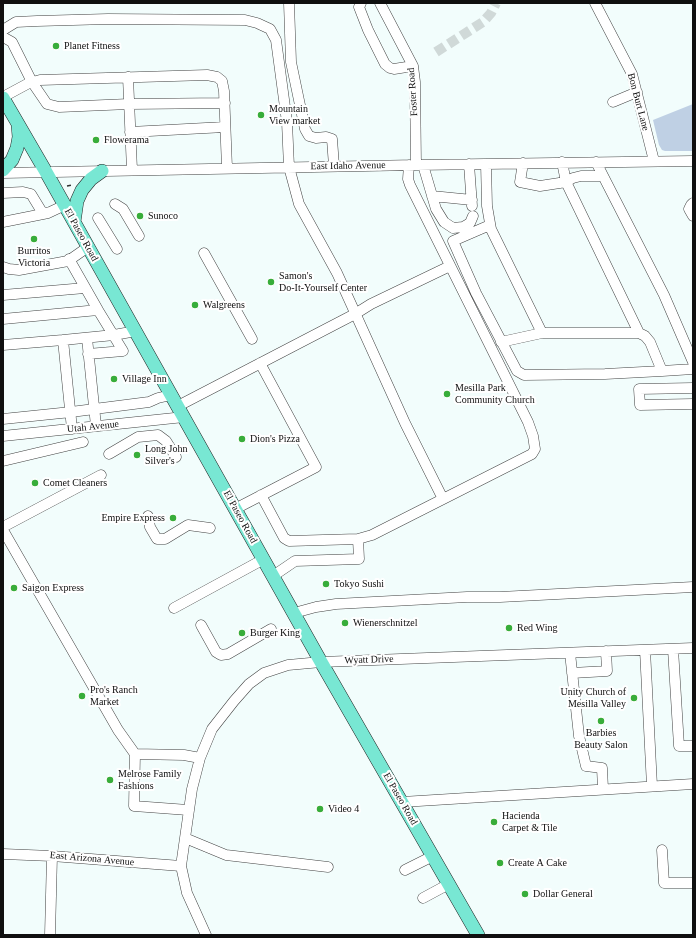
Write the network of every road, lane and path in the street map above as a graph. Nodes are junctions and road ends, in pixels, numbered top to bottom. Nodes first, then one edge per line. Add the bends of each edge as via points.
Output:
1 (289, 3) edge
2 (361, 3) edge
3 (380, 3) edge
4 (595, 3) edge
5 (3, 30) edge
6 (3, 37) edge
7 (413, 66) junction
8 (128, 77) junction
9 (32, 82) junction
10 (637, 92) junction
11 (3, 98) edge
12 (613, 102) dead end
13 (224, 103) junction
14 (129, 104) junction
15 (18, 125) junction
16 (225, 127) junction
17 (130, 132) junction
18 (654, 161) junction
19 (693, 161) edge
20 (562, 162) junction
21 (596, 162) junction
22 (523, 163) junction
23 (468, 164) junction
24 (486, 164) junction
25 (416, 165) junction
26 (334, 166) junction
27 (289, 167) junction
28 (227, 168) junction
29 (3, 170) edge
30 (132, 170) junction
31 (102, 171) junction
32 (46, 172) junction
33 (3, 173) edge
34 (603, 176) junction
35 (566, 182) junction
36 (72, 185) dead end
37 (67, 186) dead end
38 (3, 193) edge
39 (432, 196) junction
40 (693, 203) edge
41 (115, 204) dead end
42 (65, 205) junction
43 (473, 207) junction
44 (48, 213) junction
45 (693, 216) edge
46 (98, 218) dead end
47 (3, 222) edge
48 (74, 222) junction
49 (490, 225) junction
50 (140, 236) dead end
51 (88, 247) junction
52 (117, 249) dead end
53 (204, 253) dead end
54 (69, 259) junction
55 (450, 266) junction
56 (3, 267) edge
57 (85, 288) junction
58 (3, 295) edge
59 (98, 310) junction
60 (355, 314) junction
61 (3, 319) edge
62 (136, 331) junction
63 (542, 333) junction
64 (639, 333) junction
65 (114, 335) junction
66 (87, 338) junction
67 (252, 339) dead end
68 (63, 340) junction
69 (501, 342) junction
70 (3, 345) edge
71 (88, 354) junction
72 (693, 362) edge
73 (260, 363) junction
74 (689, 369) edge
75 (662, 371) junction
76 (691, 388) edge
77 (693, 404) edge
78 (178, 406) junction
79 (94, 409) junction
80 (71, 412) junction
81 (3, 419) edge
82 (96, 426) junction
83 (72, 429) junction
84 (3, 436) edge
85 (83, 442) dead end
86 (109, 454) dead end
87 (176, 457) dead end
88 (3, 461) edge
89 (101, 475) dead end
90 (262, 495) junction
91 (443, 499) junction
92 (235, 509) junction
93 (148, 516) dead end
94 (3, 527) edge
95 (210, 528) dead end
96 (3, 530) edge
97 (358, 539) junction
98 (264, 560) junction
99 (273, 576) junction
100 (693, 587) edge
101 (174, 608) dead end
102 (294, 613) junction
103 (201, 625) dead end
104 (271, 629) dead end
105 (693, 648) edge
106 (673, 649) junction
107 (645, 650) junction
108 (606, 652) junction
109 (570, 653) junction
110 (321, 662) junction
111 (572, 673) junction
112 (693, 746) edge
113 (135, 754) junction
114 (200, 758) junction
115 (693, 784) edge
116 (652, 786) junction
117 (603, 789) junction
118 (402, 802) junction
119 (188, 810) junction
120 (185, 838) junction
121 (662, 850) dead end
122 (3, 854) edge
123 (52, 856) junction
124 (433, 856) junction
125 (181, 866) junction
126 (328, 867) dead end
127 (405, 870) dead end
128 (693, 883) edge
129 (449, 884) junction
130 (423, 898) dead end
131 (50, 935) edge
132 (206, 935) edge
133 (478, 935) edge

1 - 26 street via 291,62 305,130 309,136 332,138
2 - 7 street via 359,7 368,30 385,64 394,69
3 - 7 street, Foster Road
4 - 10 street, Bon Burt Lane via 632,74
5 - 27 street via 16,22 92,20 245,20 270,29 276,40 287,122
6 - 9 street via 12,42
7 - 25 street, Foster Road
8 - 9 street
8 - 13 street via 207,75 222,82
8 - 14 street
9 - 11 street
9 - 14 street via 47,104 59,107
10 - 12 street
10 - 18 street, Bon Burt Lane
11 - 15 main road, El Paseo Road
13 - 14 street
13 - 16 street
14 - 17 street
15 - 29 main road via 17,148 12,160
15 - 32 main road, El Paseo Road
16 - 17 street
16 - 28 street
17 - 30 street
18 - 19 street, East Idaho Avenue
18 - 21 street, East Idaho Avenue
20 - 21 street, East Idaho Avenue
20 - 22 street, East Idaho Avenue
20 - 35 street
21 - 34 street
22 - 24 street, East Idaho Avenue
22 - 35 street via 520,182 540,186
23 - 24 street, East Idaho Avenue
23 - 25 street, East Idaho Avenue
23 - 43 street
24 - 49 street
25 - 26 street, East Idaho Avenue
25 - 39 street
25 - 55 street via 408,180
26 - 27 street, East Idaho Avenue
27 - 28 street, East Idaho Avenue
27 - 60 street via 299,204 337,273
28 - 30 street, East Idaho Avenue
30 - 31 street, East Idaho Avenue
31 - 32 street, East Idaho Avenue
31 - 48 main road via 82,190 77,201
32 - 33 street, East Idaho Avenue
32 - 42 main road, El Paseo Road
34 - 35 street via 580,176
34 - 72 street via 664,295
35 - 64 street
36 - 37 path
38 - 44 street via 29,193 42,212
39 - 43 street
39 - 43 street via 444,222 453,228 470,223
40 - 45 street via 689,209
41 - 50 street via 123,208
42 - 44 street
42 - 48 main road, El Paseo Road
44 - 47 street
46 - 52 street
48 - 51 main road, El Paseo Road
49 - 63 street
49 - 69 street via 453,241
51 - 54 street
51 - 62 main road, El Paseo Road
53 - 67 street
54 - 56 street via 19,270
54 - 57 street
55 - 60 street
55 - 91 street via 528,422 535,449 532,454
57 - 58 street
57 - 59 street
59 - 61 street
59 - 65 street
60 - 73 street
60 - 91 street
62 - 65 street
62 - 78 main road, El Paseo Road
63 - 64 street
63 - 69 street
64 - 75 street via 650,342
65 - 66 street
65 - 71 street via 123,351
66 - 68 street
66 - 71 street
68 - 70 street
68 - 80 street
69 - 75 street via 517,371 524,375
71 - 79 street
73 - 78 street
73 - 90 street via 316,467
74 - 75 street
74 - 76 street
76 - 77 street via 639,389 640,405
78 - 79 street via 158,398 149,402
78 - 82 street, Utah Avenue
78 - 92 main road, El Paseo Road
79 - 80 street
79 - 82 street
80 - 81 street
80 - 83 street
82 - 83 street, Utah Avenue
83 - 84 street, Utah Avenue
85 - 88 street
86 - 87 street via 138,437 158,435 166,441
89 - 94 street
90 - 92 street
90 - 97 street via 284,538 288,541
91 - 97 street via 372,535
92 - 98 main road, El Paseo Road
93 - 95 street via 150,527 157,539 165,539 188,525
96 - 113 street via 118,730
97 - 99 street via 359,559 295,561
98 - 99 main road, El Paseo Road
98 - 101 street
99 - 102 main road, El Paseo Road
100 - 102 street via 336,604
102 - 110 main road, El Paseo Road
103 - 104 street via 216,652 222,655
105 - 106 street, Wyatt Drive
106 - 107 street, Wyatt Drive
106 - 112 street via 679,746
107 - 108 street, Wyatt Drive
107 - 116 street
108 - 109 street, Wyatt Drive
108 - 111 street via 607,671
109 - 110 street, Wyatt Drive
109 - 111 street
110 - 114 street, Wyatt Drive via 288,665 264,673 249,684 212,730
110 - 118 main road, El Paseo Road
111 - 117 street via 579,736 586,766 602,768
113 - 114 street via 184,755
113 - 119 street via 134,806
114 - 119 street, Wyatt Drive
115 - 116 street
116 - 117 street
117 - 118 street
118 - 124 main road, El Paseo Road
119 - 120 street, Wyatt Drive
120 - 125 street, Wyatt Drive
120 - 126 street via 226,855
121 - 128 street via 664,883
122 - 123 street, East Arizona Avenue
123 - 125 street, East Arizona Avenue
123 - 131 street
124 - 127 street
124 - 129 main road, El Paseo Road
125 - 132 street via 187,893
129 - 130 street
129 - 133 main road, El Paseo Road

